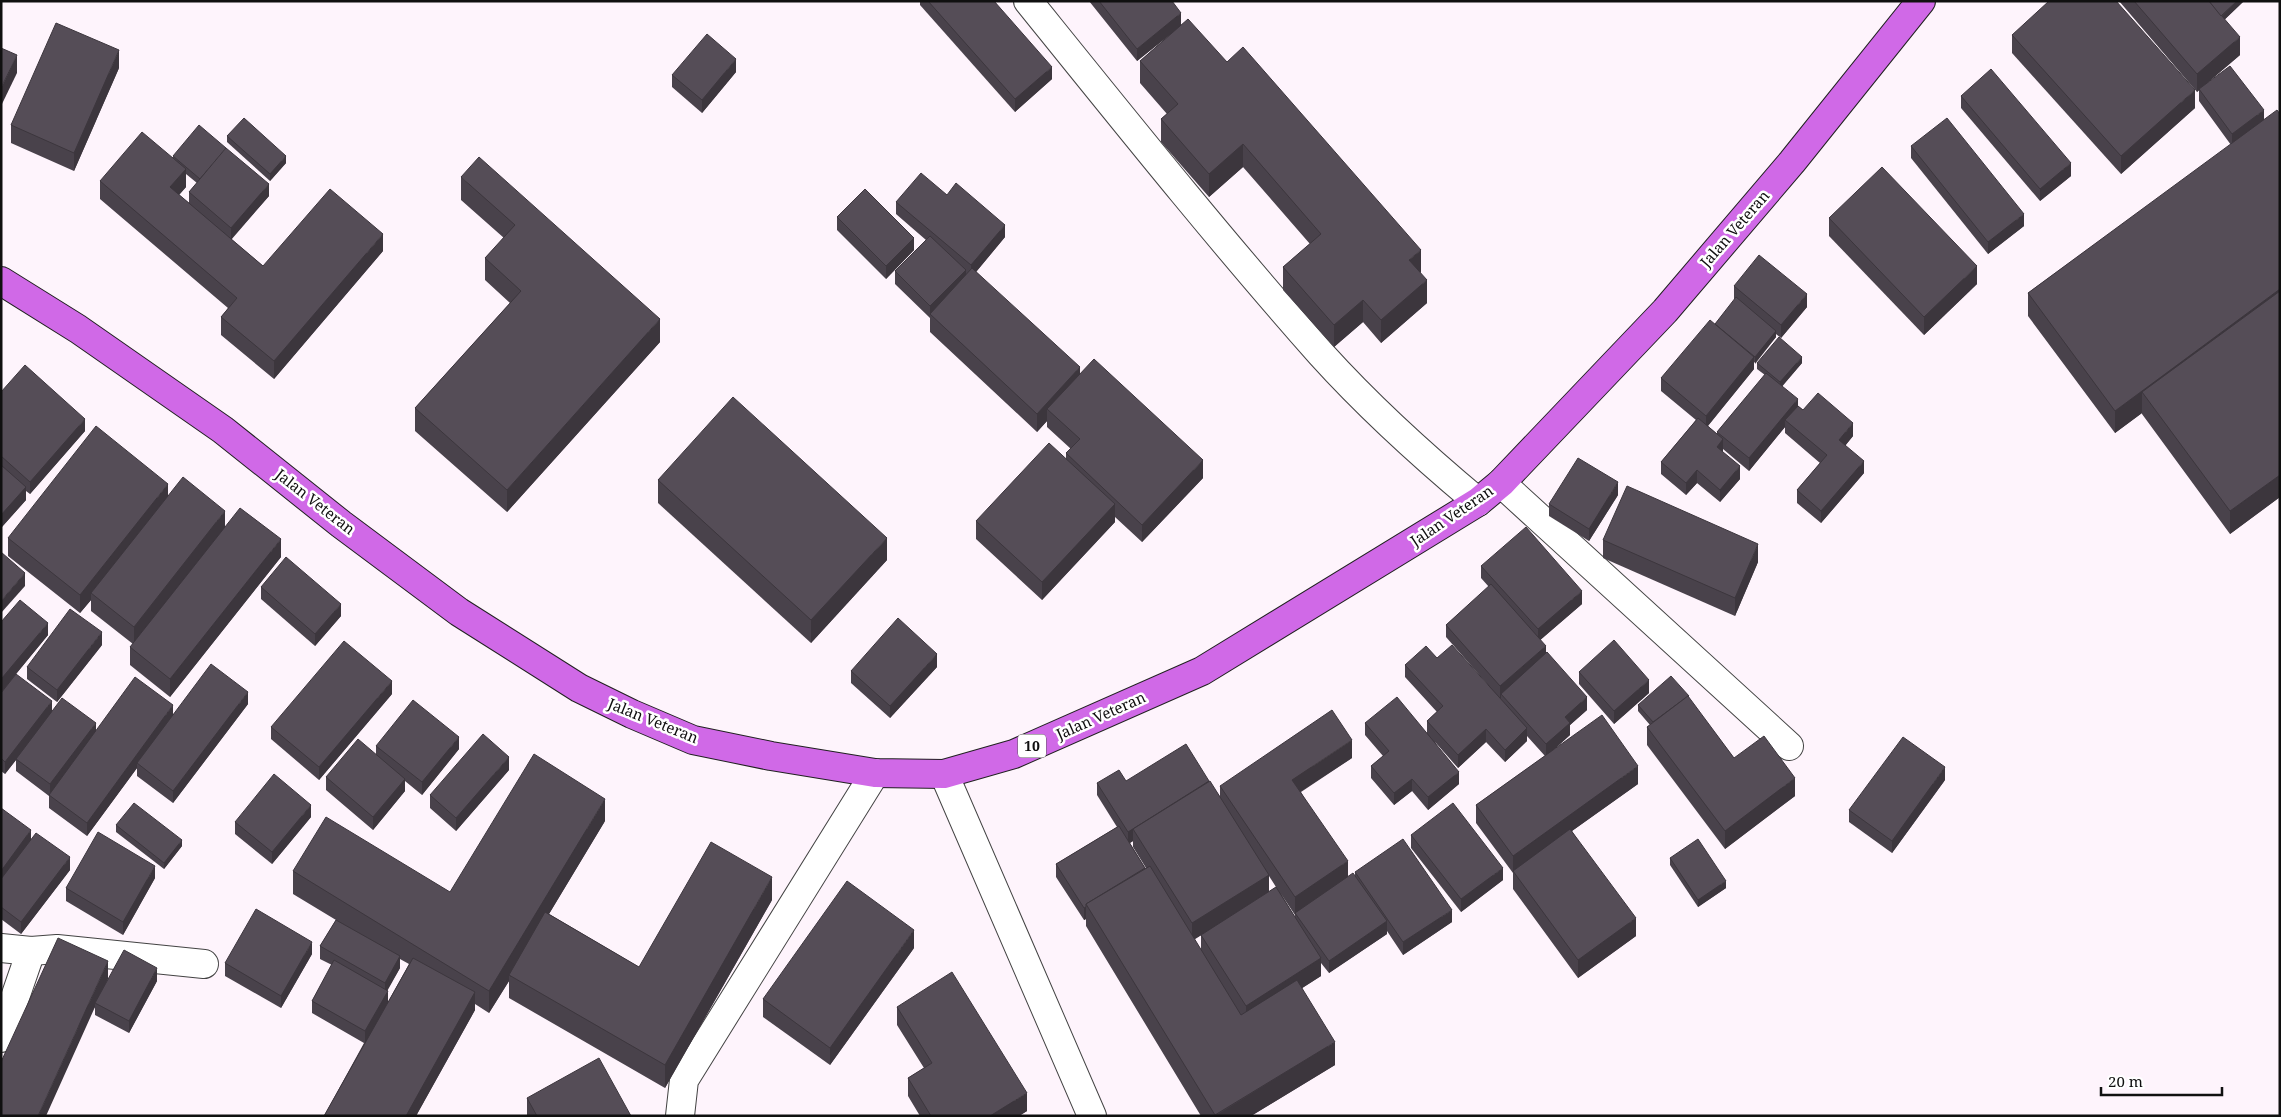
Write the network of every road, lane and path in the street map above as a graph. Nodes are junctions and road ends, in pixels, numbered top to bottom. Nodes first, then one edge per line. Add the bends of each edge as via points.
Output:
1 (1028, 1) edge
2 (1921, 1) edge
3 (1, 281) edge
4 (1501, 483) junction
5 (1478, 502) junction
6 (1789, 746) dead end
7 (875, 773) junction
8 (944, 774) junction
9 (1, 948) edge
10 (31, 951) junction
11 (204, 964) dead end
12 (1, 1038) edge
13 (680, 1116) edge
14 (1092, 1116) edge

1 - 5 street via 1322,355 1426,458
2 - 4 highway, Jalan Veteran / 10 via 1792,162 1665,311
3 - 7 highway, Jalan Veteran / 10 via 78,329 223,430 459,612 579,688 693,740
4 - 5 highway, Jalan Veteran / 10
4 - 6 street
5 - 8 highway, Jalan Veteran / 10 via 1202,671 1014,754
7 - 8 highway, Jalan Veteran / 10
7 - 13 street via 684,1080
8 - 14 street
9 - 10 street
10 - 11 street via 57,949
10 - 12 street

